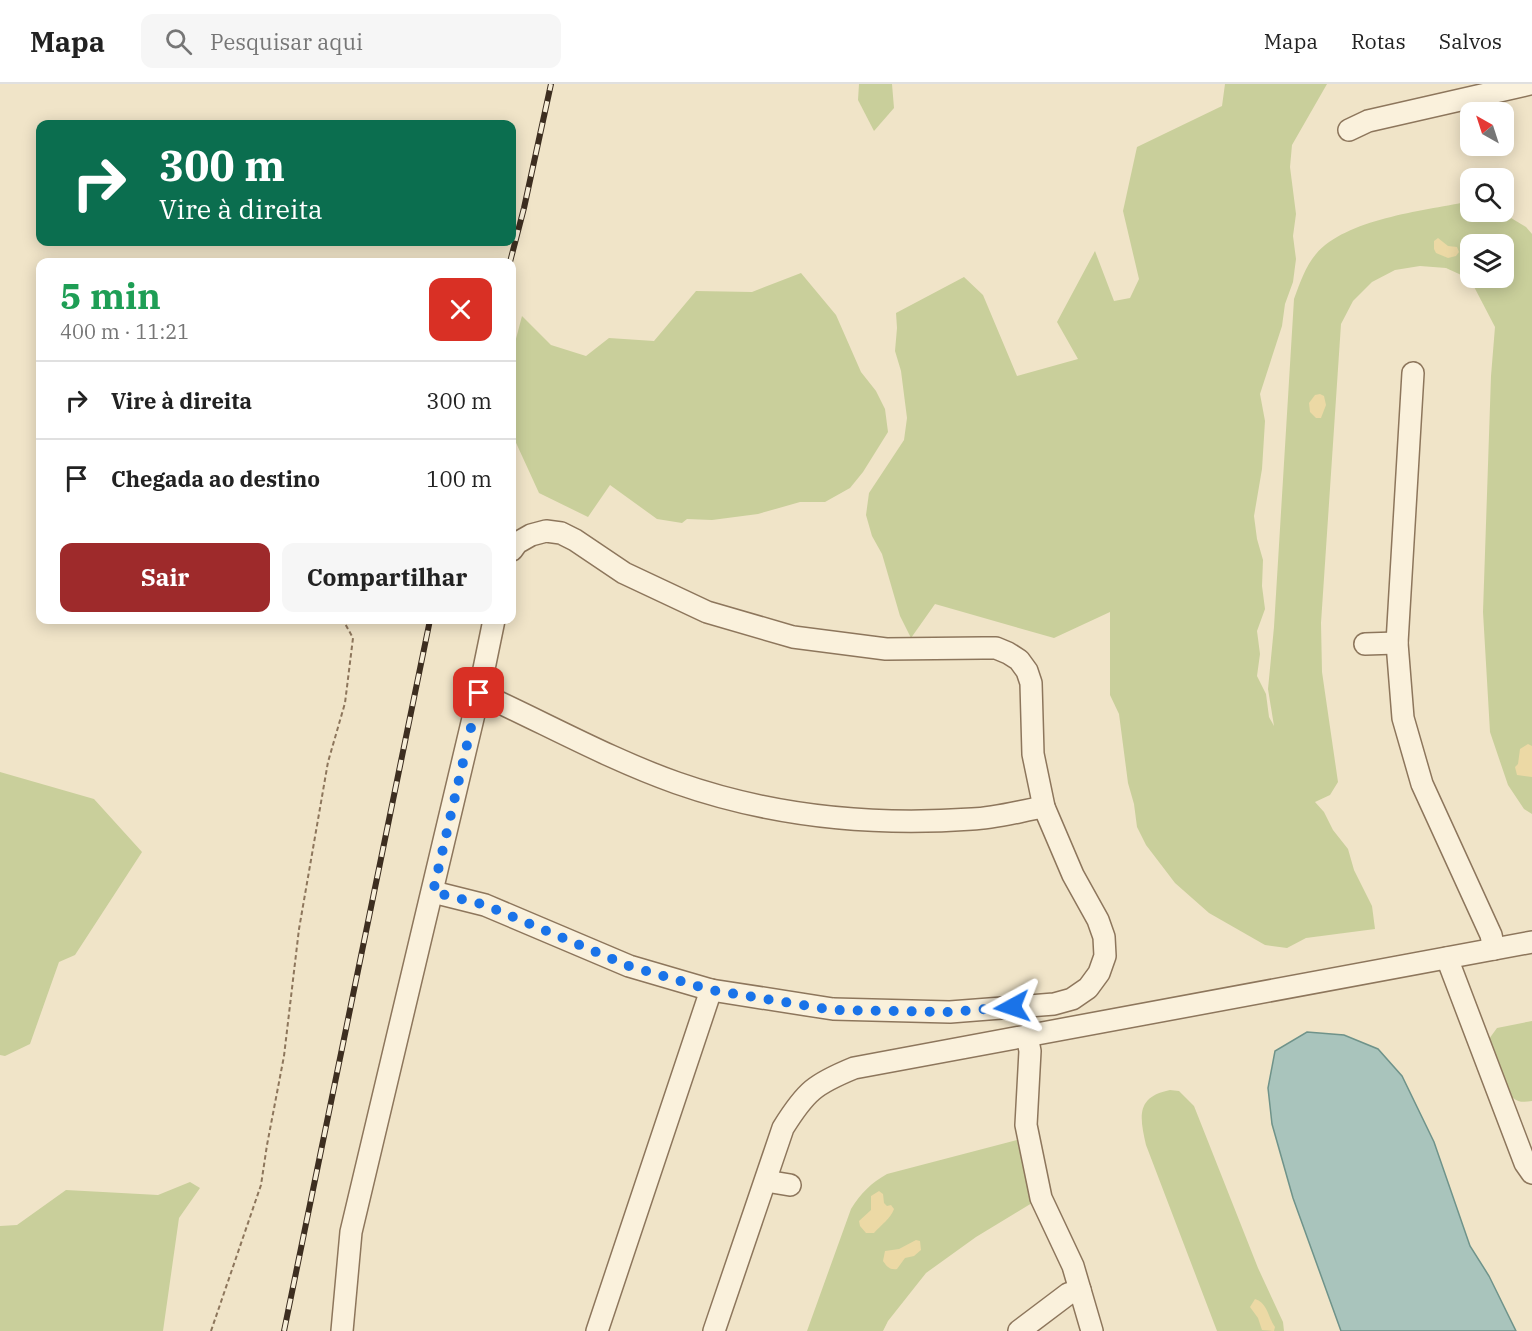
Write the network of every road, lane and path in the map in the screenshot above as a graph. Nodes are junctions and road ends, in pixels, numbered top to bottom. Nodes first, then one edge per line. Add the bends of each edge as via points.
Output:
1 (1517, 85) edge
2 (1349, 130) dead end
3 (1413, 373) dead end
4 (516, 544) edge
5 (345, 624) edge
6 (493, 624) edge
7 (1396, 643) junction
8 (1365, 644) dead end
9 (479, 693) junction
10 (1044, 807) junction
11 (433, 892) junction
12 (1532, 942) edge
13 (1494, 949) junction
14 (1447, 958) junction
15 (711, 990) junction
16 (1026, 1036) junction
17 (1532, 1173) edge
18 (766, 1181) junction
19 (790, 1185) dead end
20 (1080, 1290) junction
21 (211, 1331) edge
22 (342, 1331) edge
23 (597, 1331) edge
24 (714, 1331) edge
25 (1018, 1331) edge
26 (1092, 1331) edge

1 - 2 street via 1368,121
3 - 7 street
4 - 10 street via 546,531 561,533 624,573 707,612 793,637 885,649 996,648 1008,652 1019,660 1031,683 1034,754
5 - 21 path via 353,638 345,704 328,762 261,1185
6 - 9 street
7 - 8 street
7 - 13 street via 1403,718 1422,783 1491,934
9 - 10 street via 678,783 756,806 872,821 974,819
9 - 11 street
10 - 15 street via 1072,875 1104,937 1105,956 1099,973 1088,988 1072,999 1054,1004 950,1012 833,1010
11 - 15 street via 485,905 629,966
11 - 22 street via 351,1232
12 - 13 street
13 - 14 street
14 - 16 street
14 - 17 street
15 - 23 street
16 - 18 street via 854,1068 825,1080 800,1100 783,1128
16 - 20 street via 1030,1051 1026,1125 1041,1198
18 - 19 street
18 - 24 street
20 - 25 street via 1068,1294
20 - 26 street

